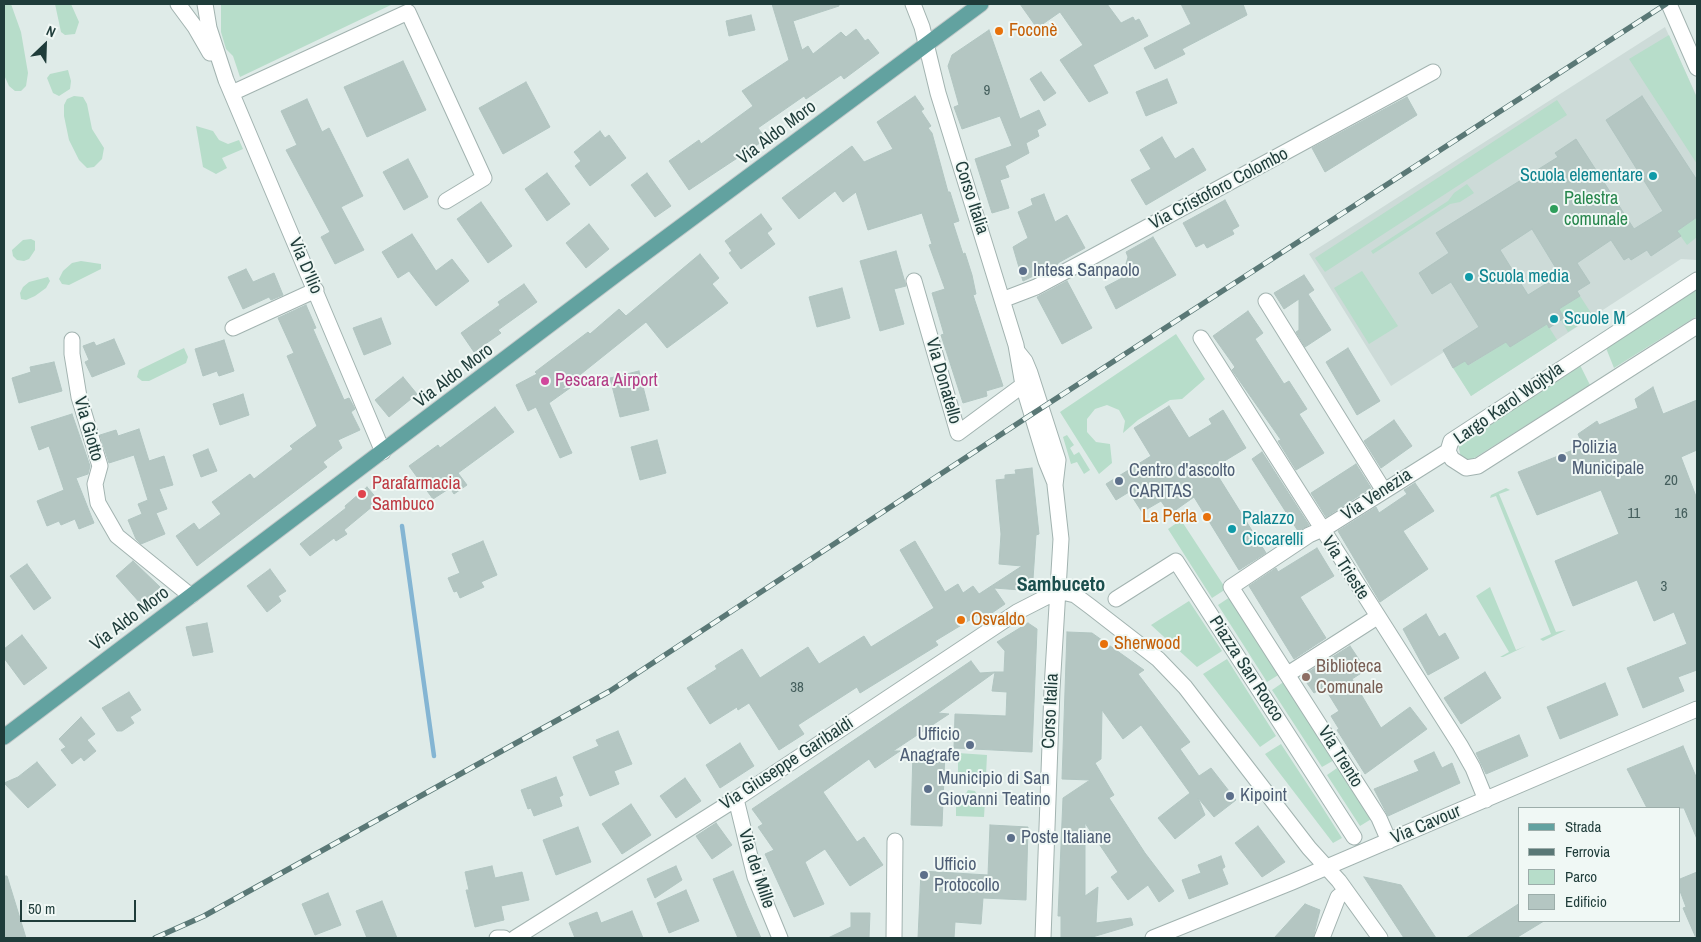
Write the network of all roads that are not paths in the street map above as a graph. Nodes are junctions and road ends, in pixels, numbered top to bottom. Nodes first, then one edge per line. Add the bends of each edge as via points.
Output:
1 (178, 4) edge
2 (204, 4) edge
3 (913, 4) edge
4 (981, 4) edge
5 (1669, 4) edge
6 (926, 44) junction
7 (1697, 68) edge
8 (1433, 72) dead end
9 (229, 86) junction
10 (446, 201) dead end
11 (1697, 280) edge
12 (914, 281) dead end
13 (316, 290) junction
14 (1002, 300) junction
15 (1266, 301) dead end
16 (1697, 326) edge
17 (233, 328) dead end
18 (1201, 338) dead end
19 (72, 340) dead end
20 (1017, 351) junction
21 (1022, 385) junction
22 (1448, 451) junction
23 (383, 452) junction
24 (1055, 485) junction
25 (1384, 491) junction
26 (1320, 530) junction
27 (1231, 587) joint
28 (1058, 591) junction
29 (191, 596) junction
30 (1116, 599) dead end
31 (1377, 617) junction
32 (1288, 674) junction
33 (1697, 709) edge
34 (4, 737) edge
35 (736, 799) junction
36 (1486, 800) junction
37 (1354, 836) dead end
38 (894, 841) dead end
39 (1389, 841) junction
40 (1326, 868) junction
41 (1346, 891) junction
42 (497, 938) edge
43 (504, 938) edge
44 (516, 938) edge
45 (780, 938) edge
46 (894, 938) edge
47 (1043, 938) edge
48 (1153, 938) edge
49 (1322, 938) edge
50 (1380, 938) edge

1 - 9 street, Via D'Ilio
2 - 9 street, Via D'Ilio
3 - 6 street, Corso Italia
4 - 6 main road, Via Aldo Moro
5 - 7 street
6 - 14 street, Corso Italia
6 - 23 main road, Via Aldo Moro
8 - 14 street, Via Cristoforo Colombo via 1036,287
9 - 10 street via 408,12 484,178
9 - 13 street, Via D'Ilio
11 - 22 street, Largo Karol Wojtyla via 1451,441
12 - 21 street, Via Donatello via 958,433
13 - 17 street
13 - 23 street, Via D'Ilio
14 - 20 street, Corso Italia
15 - 25 street
16 - 22 street, Largo Karol Wojtyla via 1478,466 1461,466
18 - 26 street, Via Trieste
19 - 29 street, Via Giotto via 75,379 100,466 95,484 98,504 117,536
20 - 21 street, Corso Italia
20 - 24 street, Corso Italia via 1030,373 1052,437 1058,460
21 - 24 street, Corso Italia
22 - 25 street, Via Venezia
23 - 29 main road, Via Aldo Moro
24 - 28 street, Corso Italia via 1061,539
25 - 26 street, Via Venezia
26 - 27 street, Via Venezia
26 - 31 street, Via Trieste
27 - 32 street, Via Trento
28 - 35 street, Via Giuseppe Garibaldi via 1017,612
28 - 40 street via 1075,595 1171,671
28 - 47 street, Corso Italia
29 - 34 main road, Via Aldo Moro
30 - 37 street, Piazza San Rocco via 1176,561
31 - 32 street
31 - 36 street, Via Trieste via 1473,768
32 - 39 street, Via Trento via 1379,818
33 - 36 street, Via Cavour
35 - 44 street, Via Giuseppe Garibaldi
35 - 45 street, Via dei Mille via 755,877
36 - 39 street, Via Cavour
38 - 46 street
39 - 40 street, Via Cavour
40 - 41 street
40 - 48 street, Via Cavour
41 - 49 street via 1338,897
41 - 50 street
42 - 43 street

